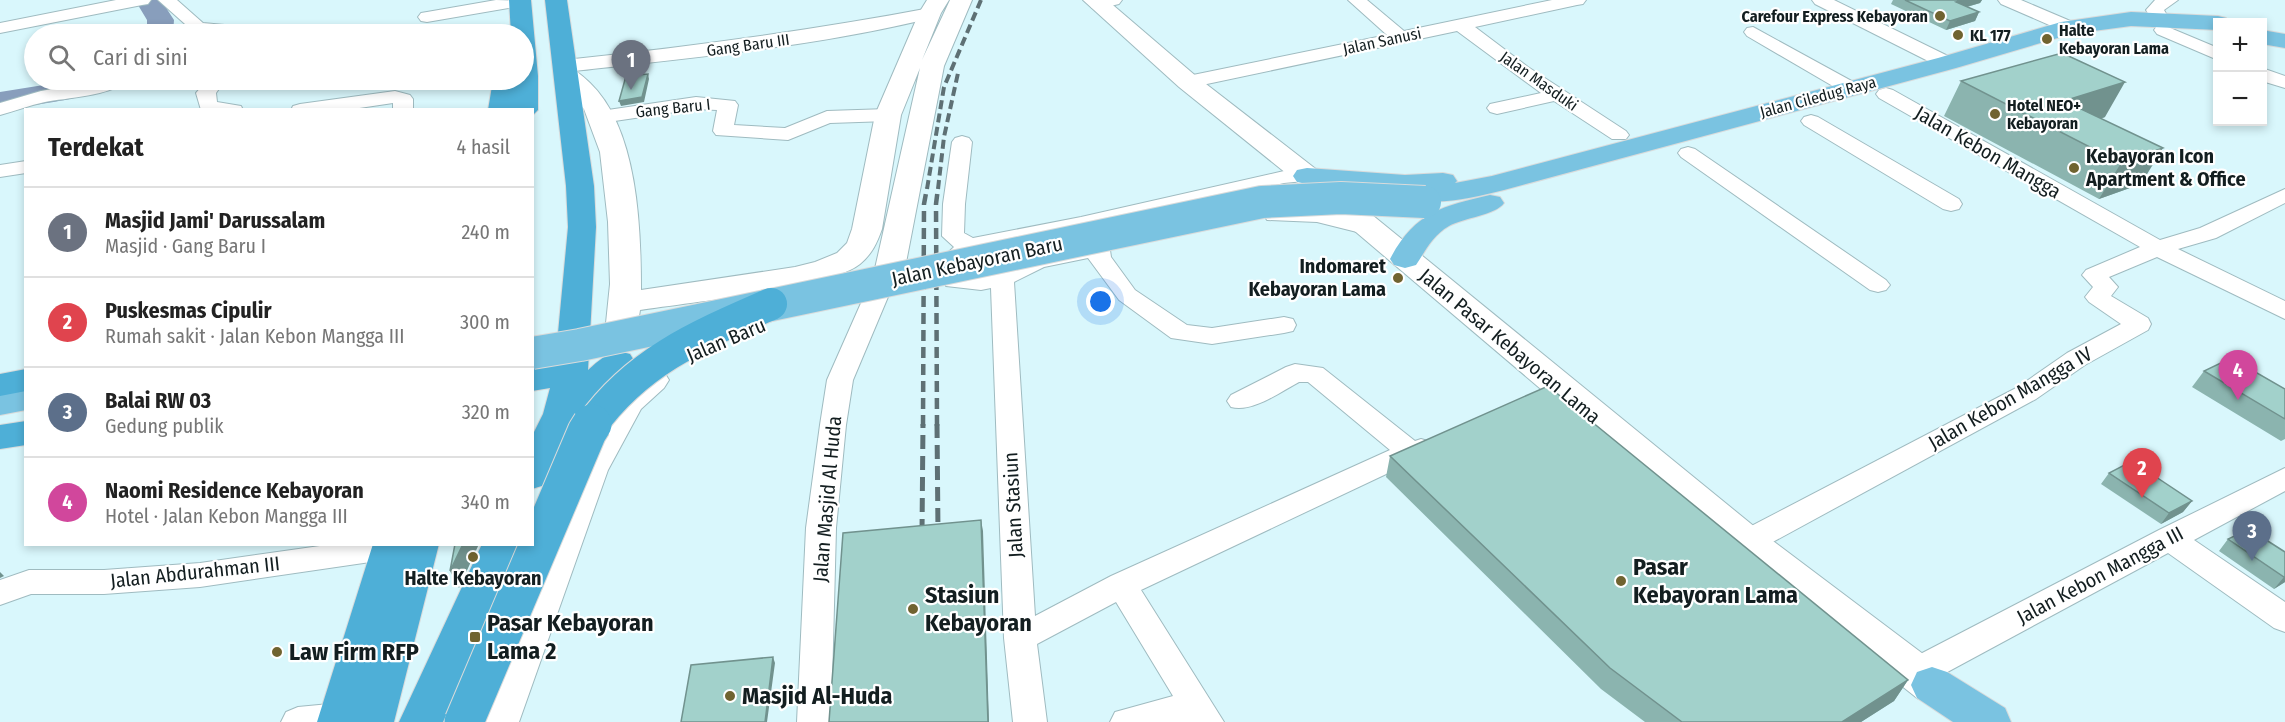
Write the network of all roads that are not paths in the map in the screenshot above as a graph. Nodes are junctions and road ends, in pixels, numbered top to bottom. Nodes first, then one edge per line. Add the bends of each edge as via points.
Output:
1 (167, 0) edge
2 (520, 0) edge
3 (556, 0) edge
4 (961, 0) edge
5 (1577, 0) edge
6 (1821, 0) edge
7 (2007, 0) edge
8 (136, 1) edge
9 (1102, 1) edge
10 (1365, 1) edge
11 (929, 6) edge
12 (2164, 16) edge
13 (427, 17) dead end
14 (2213, 22) edge
15 (193, 24) edge
16 (522, 24) edge
17 (1461, 25) junction
18 (2069, 27) junction
19 (0, 28) edge
20 (2213, 30) edge
21 (2267, 30) edge
22 (1753, 32) dead end
23 (2285, 32) edge
24 (1400, 37) junction
25 (2267, 38) edge
26 (2285, 41) edge
27 (2213, 52) edge
28 (1957, 60) junction
29 (566, 70) junction
30 (1992, 70) junction
31 (2267, 76) edge
32 (1188, 82) junction
33 (2285, 82) edge
34 (42, 90) edge
35 (208, 90) edge
36 (504, 90) edge
37 (524, 90) edge
38 (1886, 94) junction
39 (1557, 95) junction
40 (1832, 102) junction
41 (221, 108) edge
42 (315, 108) edge
43 (403, 108) edge
44 (501, 108) edge
45 (525, 108) edge
46 (1497, 108) dead end
47 (0, 110) edge
48 (888, 115) junction
49 (601, 117) junction
50 (1619, 135) junction
51 (962, 142) dead end
52 (1688, 153) junction
53 (24, 167) edge
54 (0, 171) edge
55 (1307, 176) junction
56 (2285, 195) edge
57 (1423, 197) junction
58 (1951, 204) dead end
59 (1369, 228) junction
60 (969, 246) junction
61 (2158, 248) junction
62 (1099, 250) junction
63 (1405, 260) junction
64 (797, 276) junction
65 (1009, 279) junction
66 (881, 285) junction
67 (1878, 285) dead end
68 (627, 302) junction
69 (2282, 307) edge
70 (787, 308) junction
71 (1284, 325) dead end
72 (534, 342) edge
73 (534, 353) edge
74 (618, 362) junction
75 (571, 374) junction
76 (24, 380) edge
77 (534, 380) edge
78 (0, 385) edge
79 (24, 398) edge
80 (1240, 401) dead end
81 (0, 402) edge
82 (628, 402) junction
83 (24, 412) edge
84 (560, 414) junction
85 (0, 417) edge
86 (24, 433) edge
87 (0, 437) edge
88 (1443, 439) edge
89 (1412, 453) junction
90 (534, 472) edge
91 (2285, 478) edge
92 (2169, 538) junction
93 (1747, 542) junction
94 (401, 546) edge
95 (500, 546) edge
96 (1122, 585) junction
97 (0, 594) edge
98 (2285, 619) edge
99 (1020, 638) junction
100 (1931, 693) edge
101 (1202, 713) edge
102 (350, 721) edge
103 (298, 722) edge
104 (421, 722) edge
105 (464, 722) edge
106 (497, 722) edge
107 (814, 722) edge
108 (1030, 722) edge
109 (1127, 722) edge
110 (1989, 722) edge

1 - 15 street
2 - 13 street
2 - 16 highway
3 - 29 highway
4 - 66 main road via 932,66 896,246 889,273
5 - 17 street, Jalan Sanusi
6 - 28 street
7 - 18 street
8 - 19 street
9 - 32 main road, Jalan Pasar Kebayoran Lama
10 - 24 street
11 - 29 street, Gang Baru III via 822,34
11 - 48 main road
12 - 14 main road, Jalan Ciledug Raya
12 - 18 main road, Jalan Ciledug Raya
12 - 20 main road, Jalan Ciledug Raya
12 - 27 street
12 - 30 main road, Jalan Ciledug Raya via 2113,37
17 - 24 street, Jalan Sanusi
17 - 39 street, Jalan Masduki
18 - 28 main road, Jalan Ciledug Raya
21 - 23 main road
22 - 40 street
24 - 32 street, Jalan Sanusi
25 - 26 main road
28 - 30 main road
28 - 40 main road, Jalan Ciledug Raya
29 - 49 main road
29 - 75 highway via 582,227
30 - 38 main road, Jalan Ciledug Raya
31 - 33 street
32 - 55 main road, Jalan Pasar Kebayoran Lama
34 - 47 street
35 - 41 street via 208,106
36 - 44 highway
37 - 45 highway
38 - 40 main road, Jalan Ciledug Raya
38 - 61 street, Jalan Kebon Mangga
39 - 46 street
39 - 50 street, Jalan Masduki
40 - 50 main road via 1818,88 1779,92
40 - 52 main road
40 - 57 main road, Jalan Ciledug Raya via 1728,127 1487,196
40 - 58 street
42 - 43 street via 395,97 403,99
48 - 49 street, Gang Baru I via 826,117 788,134 723,131 728,105 696,103
48 - 64 main road via 861,246 848,259
49 - 68 main road via 611,143 623,210
50 - 55 main road via 1433,183
51 - 60 street via 953,236
52 - 63 main road via 1455,212 1420,233
52 - 67 street
53 - 54 street
55 - 59 main road, Jalan Pasar Kebayoran Lama
55 - 60 street via 1284,177
56 - 61 street via 2208,233
57 - 70 main road, Jalan Kebayoran Baru, bridge via 1263,202
57 - 72 main road, Jalan Kebayoran Baru via 1309,189 1251,195 788,293
59 - 62 street via 1317,215 1271,215
59 - 63 main road, Jalan Pasar Kebayoran Lama
60 - 65 street via 949,263 954,281
61 - 69 street, Jalan Kebon Mangga
61 - 93 street, Jalan Kebon Mangga IV via 2094,275 2106,287 2097,297 2139,324 2076,359 2027,393
62 - 65 street
62 - 71 street via 1099,257 1127,296 1180,332 1212,336
63 - 93 main road, Jalan Pasar Kebayoran Lama via 1549,392
64 - 68 main road
64 - 70 main road via 787,285
65 - 99 street, Jalan Stasiun
66 - 70 main road, Jalan Baru via 855,298
66 - 107 street, Jalan Masjid Al Huda via 840,380 833,424 821,528
68 - 74 main road
70 - 73 main road, Jalan Kebayoran Baru, bridge
70 - 82 main road, Jalan Baru via 688,354 664,369
70 - 105 highway, bridge via 673,348 636,374 600,410 587,432
74 - 82 main road via 618,382
74 - 84 highway
75 - 77 highway
75 - 84 highway
76 - 78 highway
79 - 81 main road
80 - 89 street via 1295,373 1314,374
82 - 106 main road, Jalan Baru via 590,470
83 - 85 main road
84 - 90 highway
86 - 87 highway
88 - 89 street
89 - 96 street
91 - 92 street, Jalan Kebon Mangga III
92 - 98 street
92 - 100 street, Jalan Kebon Mangga III
93 - 100 main road, Jalan Pasar Kebayoran Lama
94 - 97 street, Jalan Abdurahman III via 200,575 104,582 28,582
94 - 102 highway
95 - 104 highway
96 - 99 street
96 - 101 street
99 - 108 street, Jalan Stasiun
100 - 110 main road
101 - 109 street
102 - 103 street

